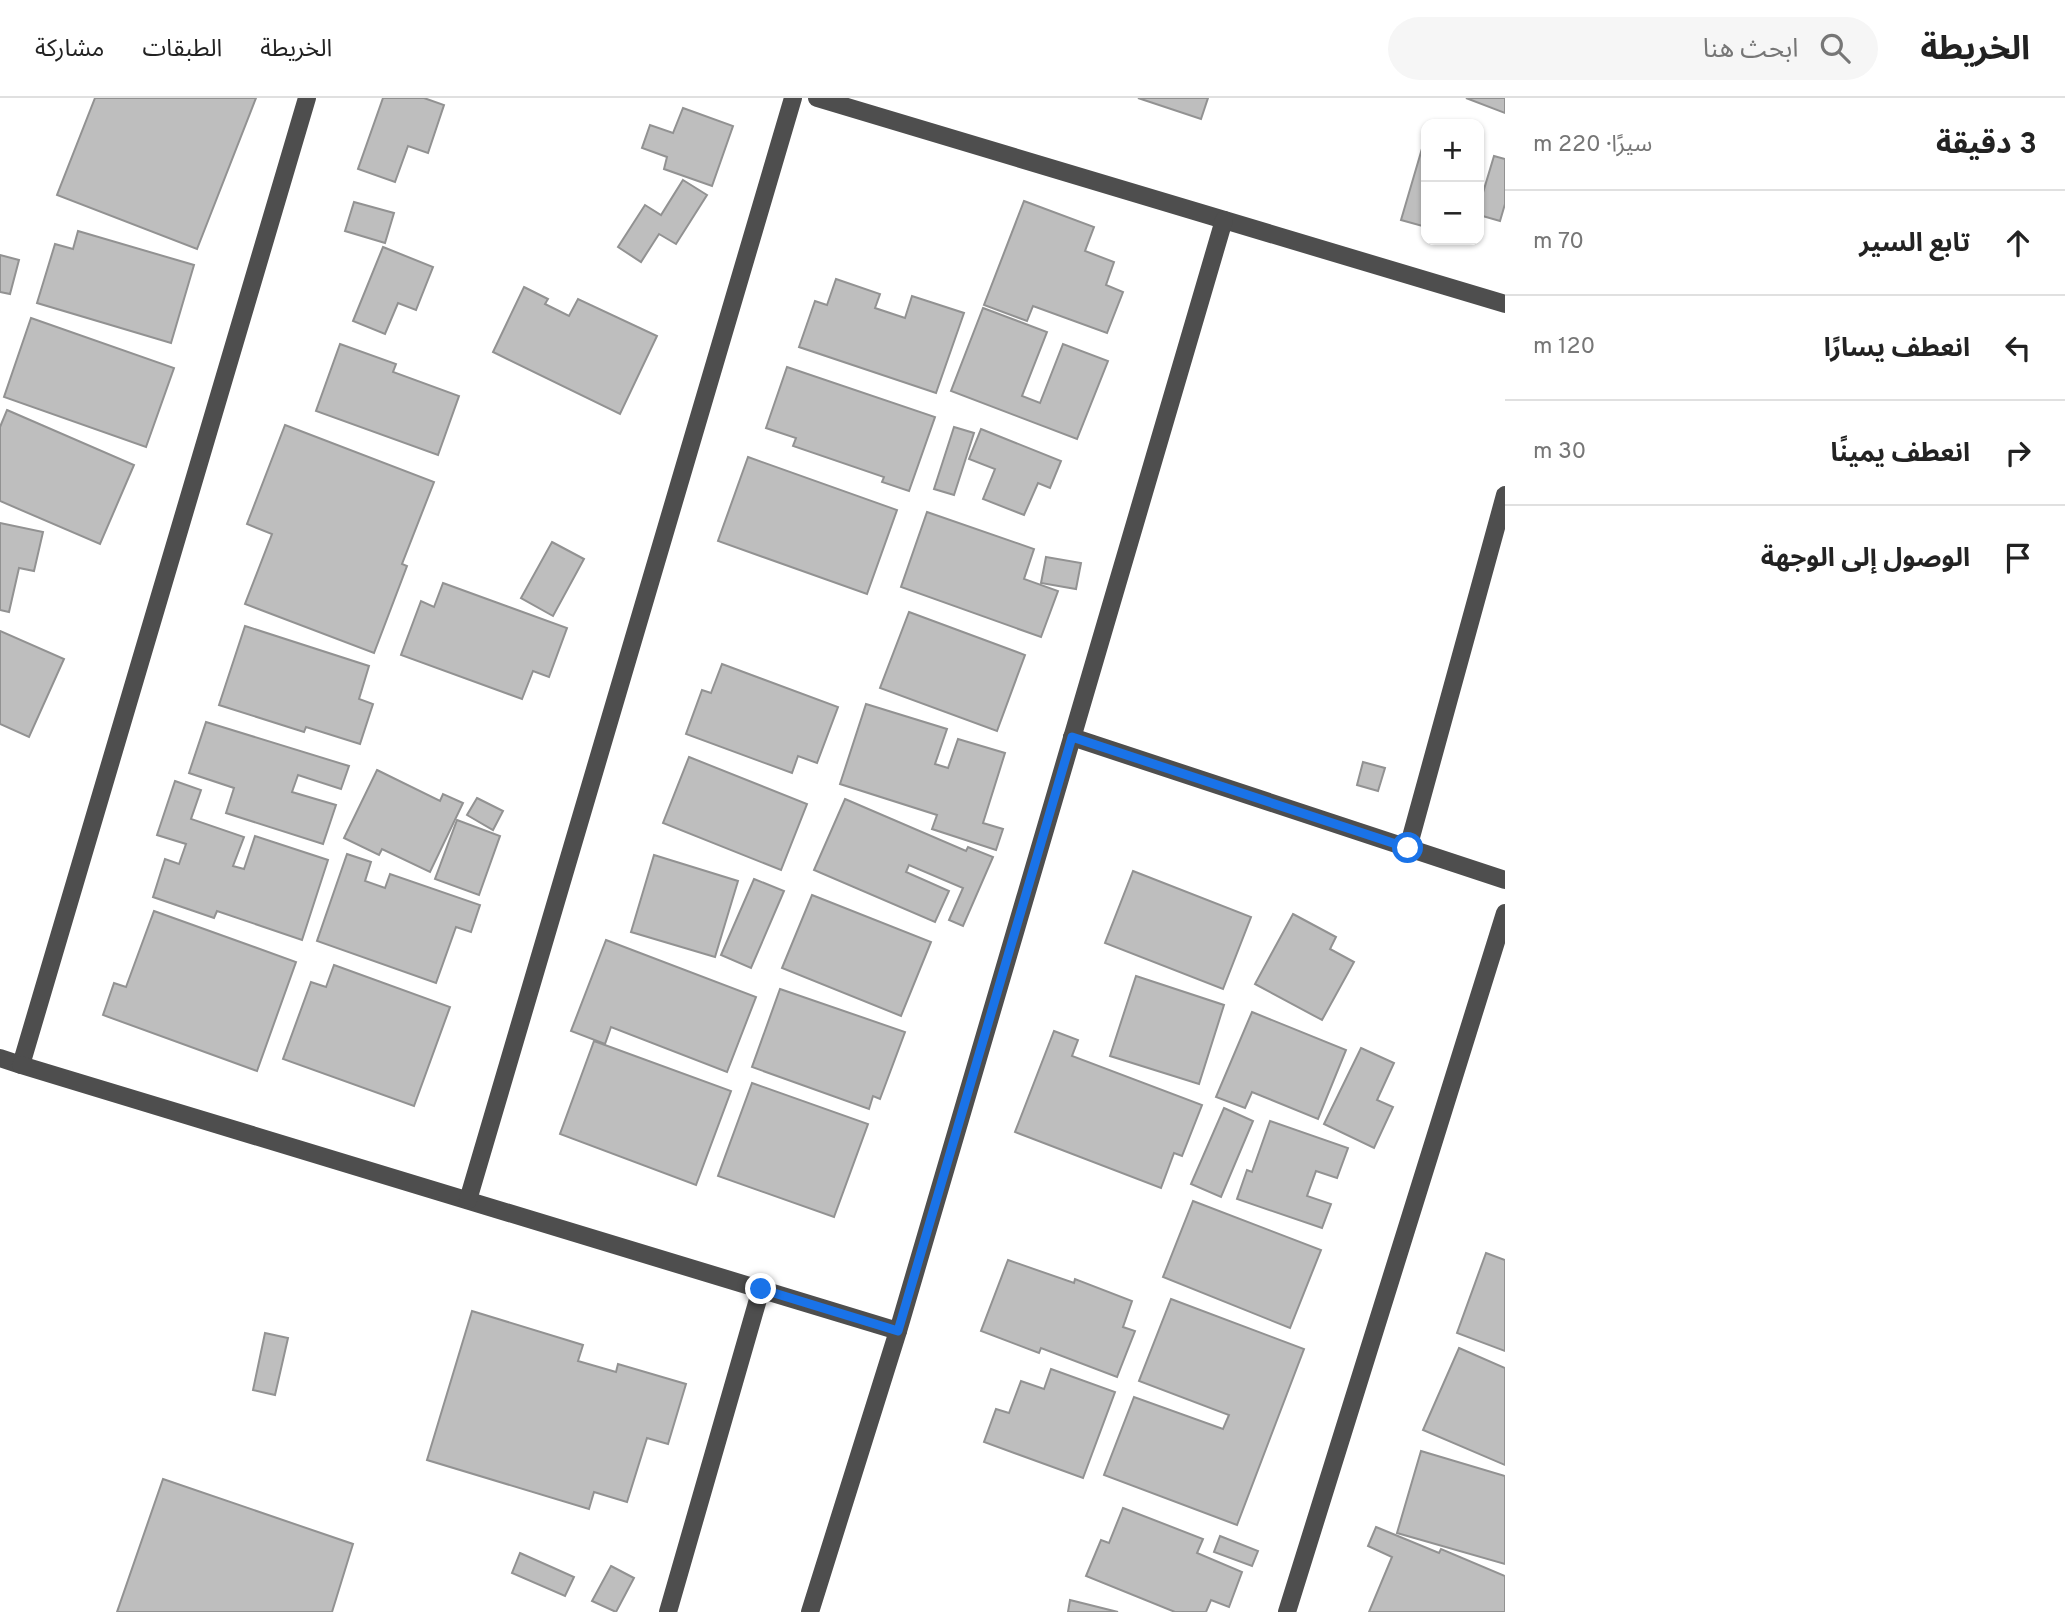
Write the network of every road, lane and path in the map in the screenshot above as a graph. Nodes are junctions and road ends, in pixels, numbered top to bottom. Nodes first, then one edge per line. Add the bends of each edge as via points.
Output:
1 (307, 98) edge
2 (793, 98) edge
3 (817, 98) edge
4 (1224, 220) junction
5 (1505, 304) edge
6 (1505, 495) edge
7 (1072, 737) junction
8 (1408, 848) junction
9 (1505, 880) edge
10 (1505, 913) edge
11 (0, 1058) edge
12 (21, 1065) junction
13 (468, 1200) junction
14 (761, 1289) junction
15 (898, 1331) junction
16 (668, 1612) edge
17 (810, 1612) edge
18 (1287, 1612) edge

1 - 12 street
2 - 13 street
3 - 4 street
4 - 5 street
4 - 7 street
6 - 8 street
7 - 8 street
7 - 15 street
8 - 9 street
10 - 18 street
11 - 12 street
12 - 13 street
13 - 14 street
14 - 15 street
14 - 16 street
15 - 17 street

